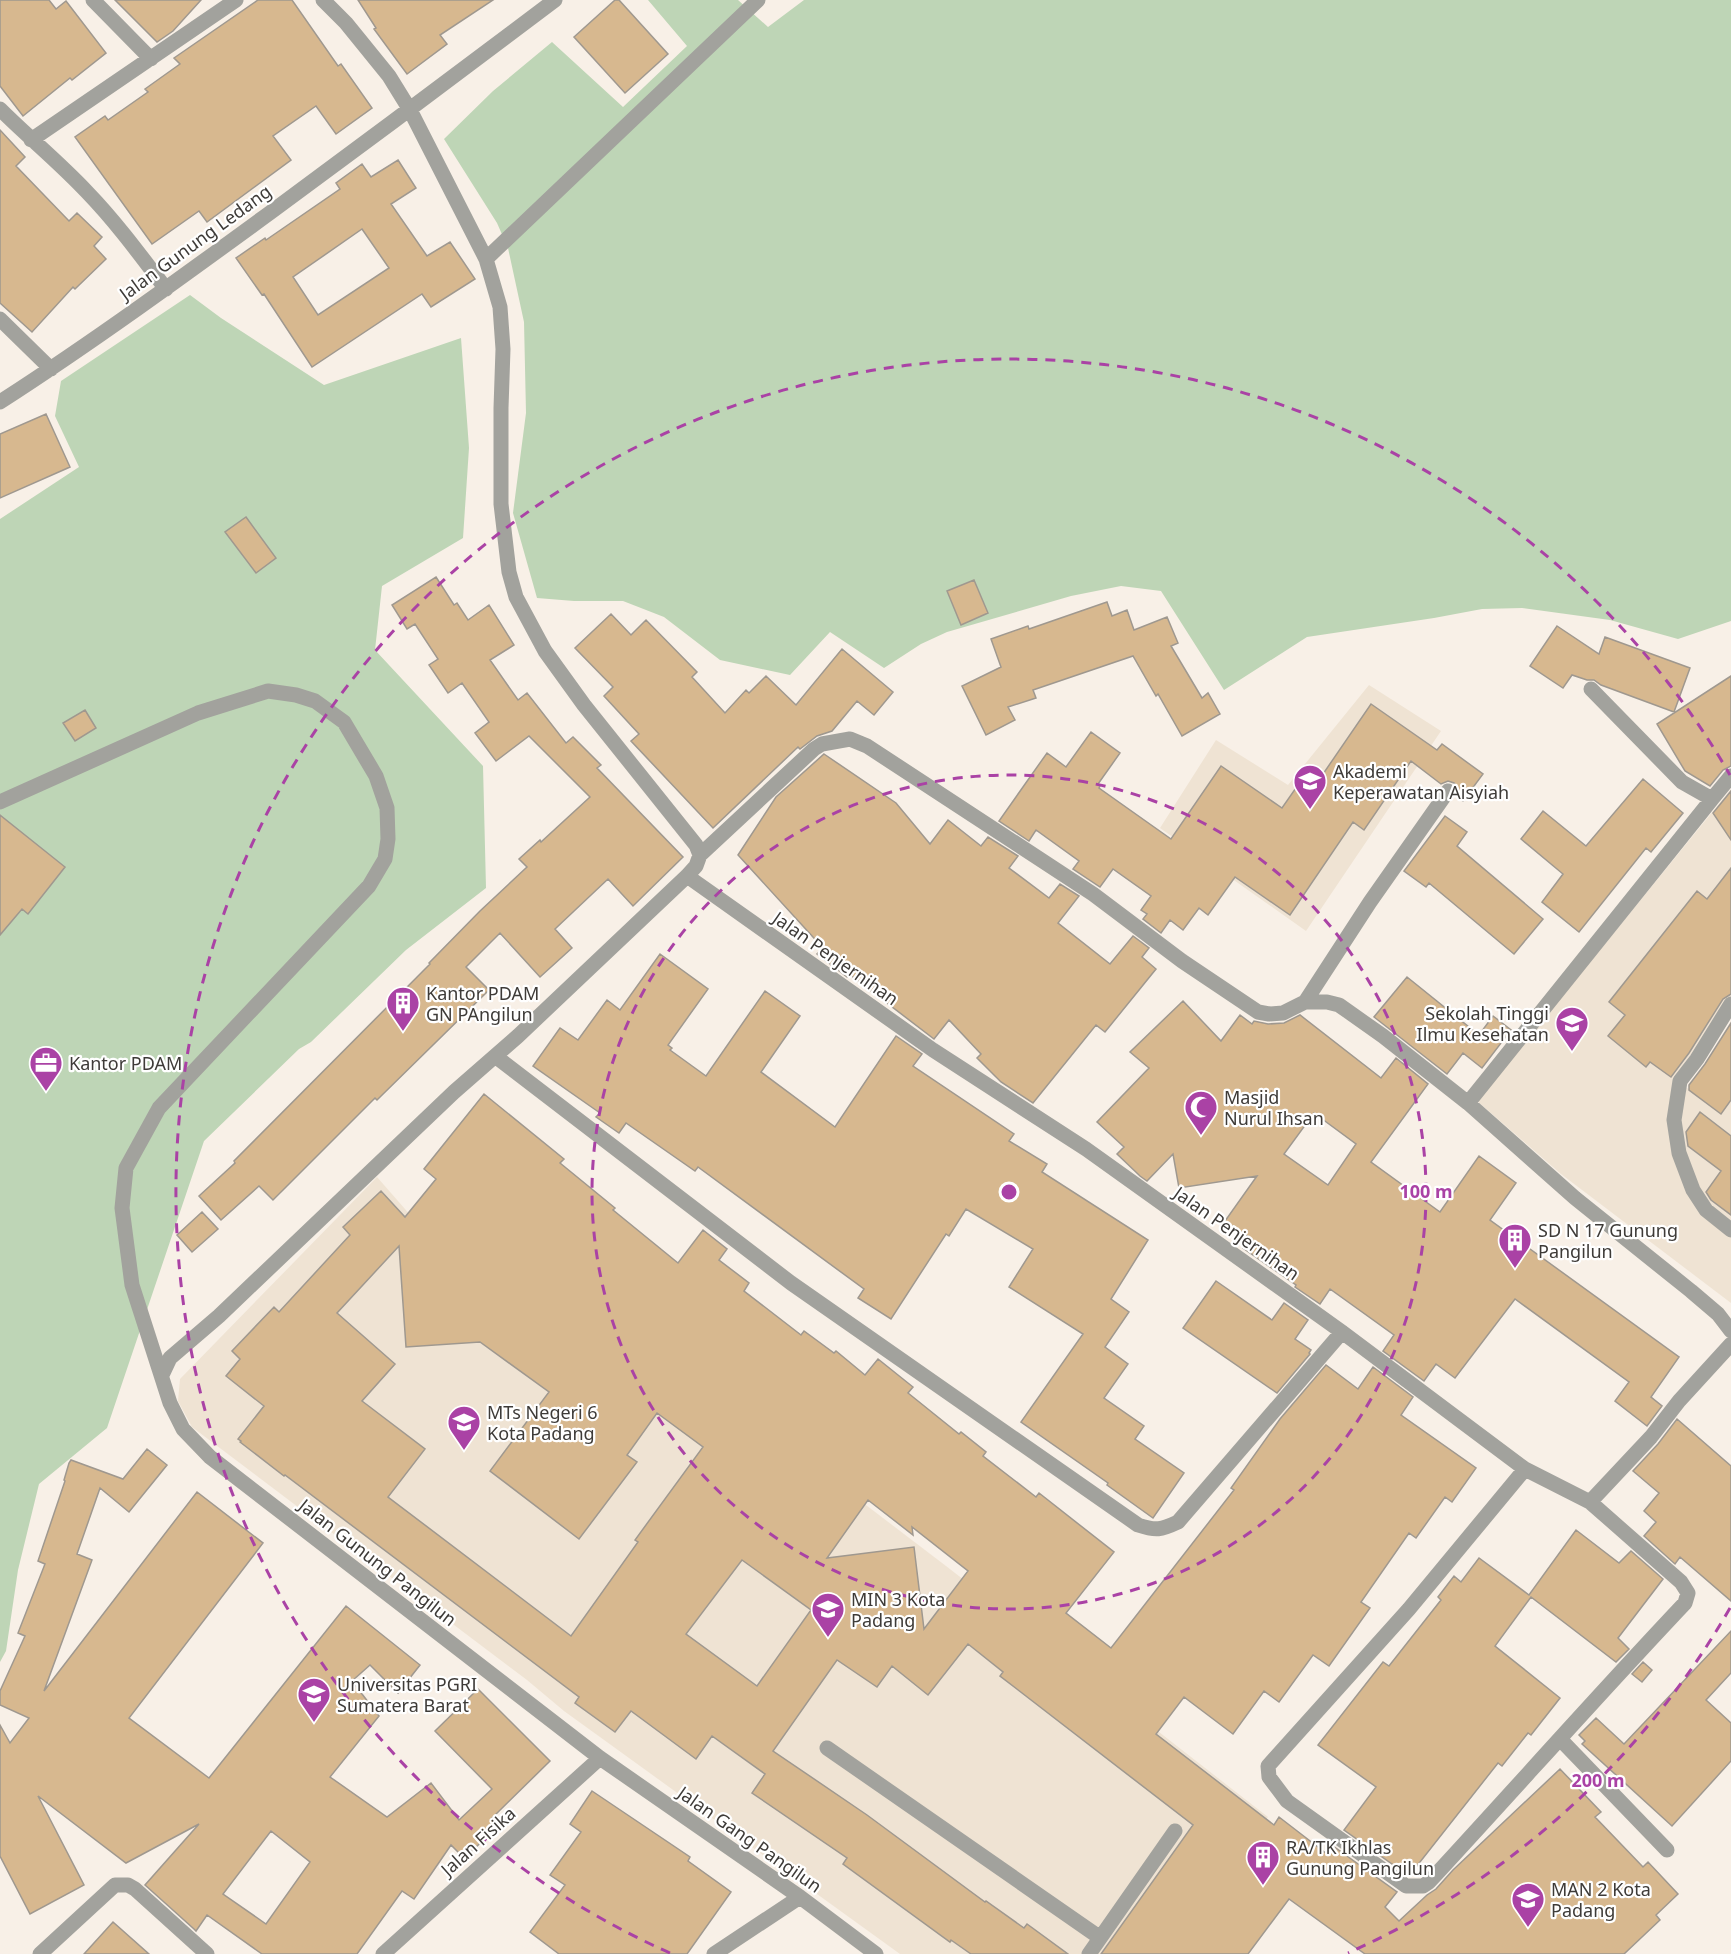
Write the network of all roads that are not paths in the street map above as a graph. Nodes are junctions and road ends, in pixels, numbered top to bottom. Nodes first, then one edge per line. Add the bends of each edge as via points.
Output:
1 (93, 0) edge
2 (236, 0) edge
3 (323, 0) edge
4 (555, 0) edge
5 (758, 0) edge
6 (151, 59) junction
7 (0, 109) edge
8 (410, 110) junction
9 (31, 140) junction
10 (486, 259) junction
11 (166, 289) junction
12 (0, 319) edge
13 (51, 369) junction
14 (0, 402) edge
15 (1591, 689) dead end
16 (1731, 776) edge
17 (1448, 791) dead end
18 (1712, 799) junction
19 (0, 802) edge
20 (700, 855) junction
21 (687, 876) junction
22 (1305, 1002) junction
23 (1731, 1004) edge
24 (495, 1056) junction
25 (1468, 1103) junction
26 (1731, 1230) edge
27 (1731, 1331) edge
28 (1342, 1332) junction
29 (1731, 1344) edge
30 (162, 1375) junction
31 (1525, 1469) junction
32 (1590, 1502) junction
33 (1560, 1739) junction
34 (827, 1748) dead end
35 (600, 1758) junction
36 (1175, 1832) dead end
37 (1667, 1850) dead end
38 (800, 1897) junction
39 (1099, 1937) junction
40 (40, 1954) edge
41 (207, 1954) edge
42 (383, 1954) edge
43 (714, 1954) edge
44 (876, 1954) edge
45 (1089, 1954) edge

1 - 6 street
2 - 6 street
3 - 8 street via 383,68
4 - 8 street, Jalan Gunung Ledang
5 - 10 street
6 - 9 street
7 - 9 street
8 - 10 street
8 - 11 street, Jalan Gunung Ledang
9 - 11 street via 86,190
10 - 20 street via 500,307 501,504 516,597 545,651
11 - 13 street, Jalan Gunung Ledang
12 - 13 street
13 - 14 street, Jalan Gunung Ledang
15 - 18 street via 1682,782
16 - 18 street
17 - 22 street
18 - 25 street
19 - 30 street, Jalan Gunung Pangilun via 198,713 268,691 315,701 344,722 376,776 387,808 385,859 369,886 159,1108 126,1168 122,1208 132,1285
20 - 21 street
20 - 22 street via 814,749 850,739 917,777 1093,894 1258,1012 1283,1013
21 - 24 street
21 - 28 street, Jalan Penjernihan via 933,1050 1086,1149
22 - 25 street via 1340,1005
23 - 26 street via 1680,1081 1674,1120 1679,1153 1693,1190 1706,1210
24 - 28 street via 791,1283 1138,1525 1153,1530 1178,1522
24 - 30 street via 170,1358
25 - 27 street via 1575,1198 1719,1314
28 - 31 street, Jalan Penjernihan
29 - 32 street
30 - 35 street, Jalan Gunung Pangilun via 183,1429 210,1457
31 - 32 street, Jalan Penjernihan
31 - 33 street via 1409,1609 1268,1766 1269,1777 1287,1801 1383,1870 1406,1886 1423,1886
32 - 33 street, Jalan Penjernihan via 1681,1582 1688,1593 1684,1603
33 - 37 street
34 - 39 street
35 - 38 street, Jalan Gang Pangilun
35 - 42 street, Jalan Fisika
36 - 39 street
38 - 43 street
38 - 44 street, Jalan Gang Pangilun
39 - 45 street
40 - 41 street via 102,1896 122,1884 135,1889

